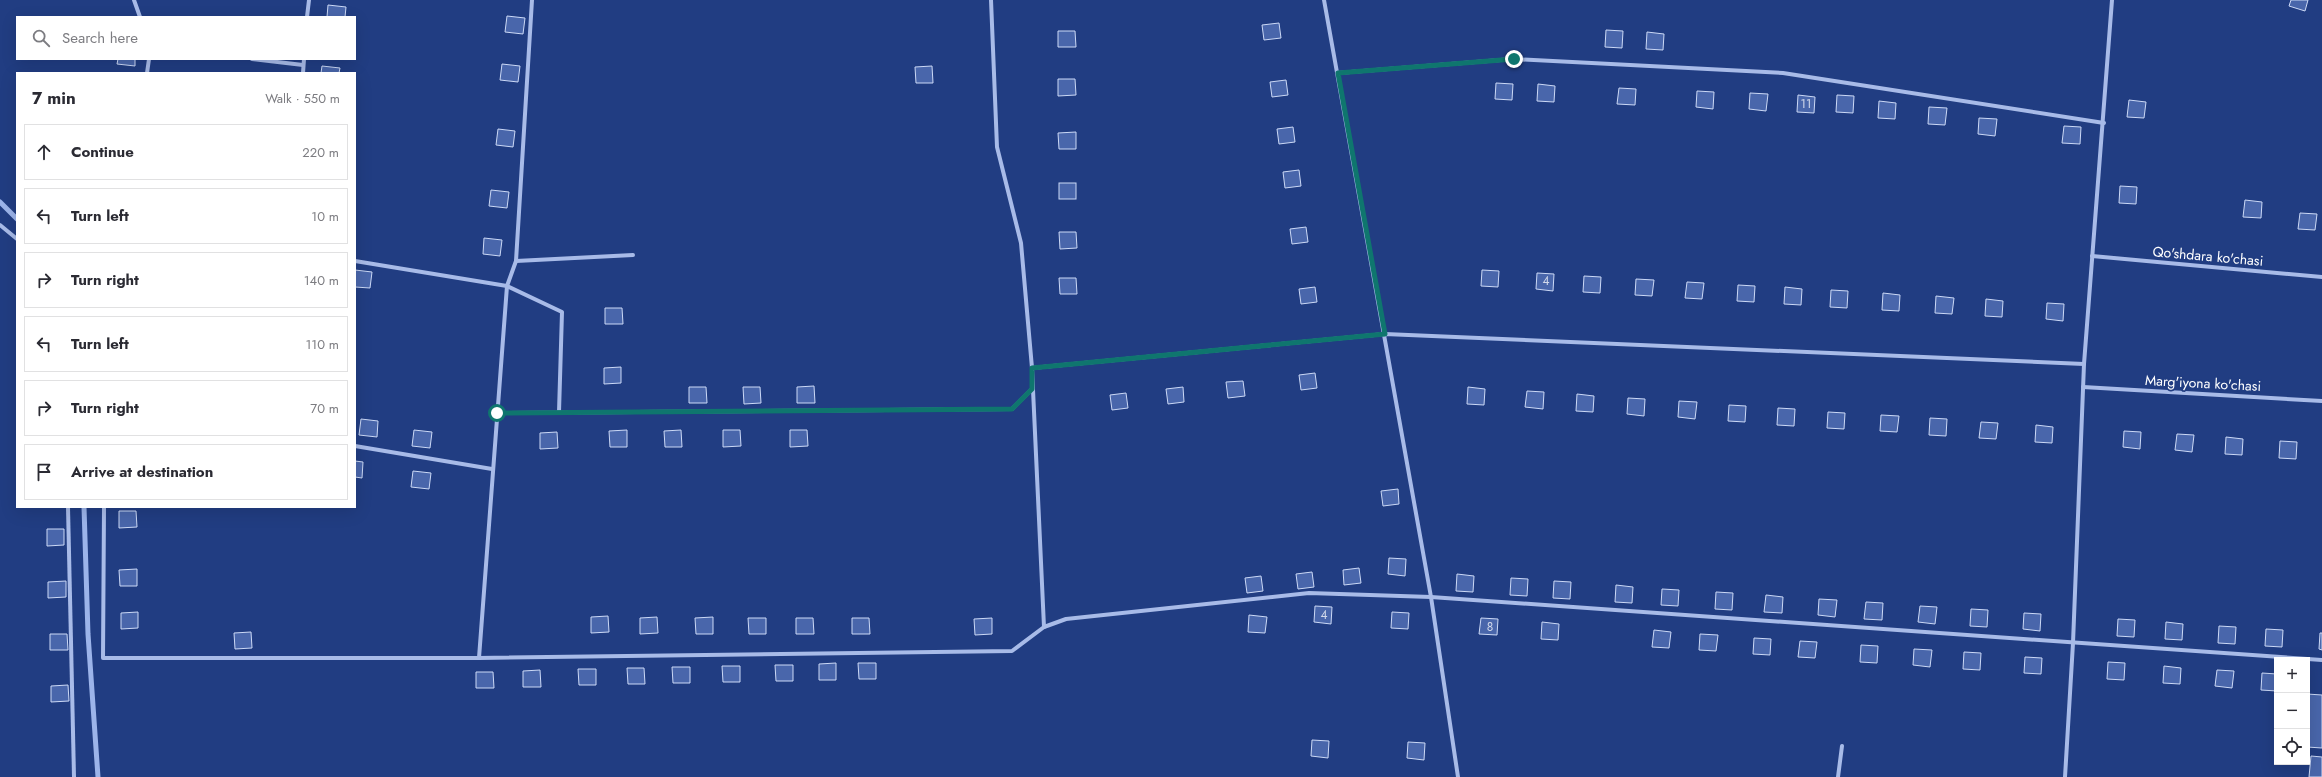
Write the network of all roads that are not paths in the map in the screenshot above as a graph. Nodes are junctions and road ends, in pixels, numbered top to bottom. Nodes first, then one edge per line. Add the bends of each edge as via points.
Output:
1 (134, 0) edge
2 (309, 0) edge
3 (532, 0) edge
4 (991, 0) edge
5 (1324, 0) edge
6 (2112, 0) edge
7 (140, 16) edge
8 (307, 16) edge
9 (149, 60) edge
10 (260, 60) edge
11 (304, 60) edge
12 (303, 65) junction
13 (147, 72) edge
14 (303, 72) edge
15 (1338, 73) junction
16 (2104, 123) junction
17 (0, 225) edge
18 (16, 238) edge
19 (633, 255) dead end
20 (2092, 256) junction
21 (356, 261) edge
22 (516, 261) junction
23 (2322, 277) edge
24 (507, 286) junction
25 (1385, 334) junction
26 (2084, 364) junction
27 (1032, 368) junction
28 (2083, 387) junction
29 (1032, 389) junction
30 (2322, 401) edge
31 (559, 412) junction
32 (497, 413) junction
33 (356, 446) edge
34 (492, 469) junction
35 (68, 508) edge
36 (104, 508) edge
37 (1431, 597) junction
38 (1044, 627) junction
39 (2073, 643) junction
40 (479, 658) junction
41 (2322, 660) edge
42 (1842, 746) dead end
43 (74, 777) edge
44 (1458, 777) edge
45 (1838, 777) edge
46 (2065, 777) edge

1 - 7 street
2 - 8 street
3 - 22 street
4 - 27 street via 997,147 1021,243
5 - 15 street
6 - 16 street
9 - 13 street
10 - 12 street
11 - 12 street
12 - 14 street
15 - 16 street via 1514,59 1783,73
15 - 25 street
16 - 20 street
17 - 18 street
19 - 22 street
20 - 23 street, Qo'shdara ko'chasi
20 - 26 street
21 - 24 street
22 - 24 street
24 - 31 street via 562,312
24 - 32 street
25 - 26 street
25 - 27 street
25 - 37 street
26 - 28 street
27 - 29 street
28 - 30 street, Marg'iyona ko'chasi
28 - 39 street
29 - 31 street via 1012,409
29 - 38 street
31 - 32 street
32 - 34 street
33 - 34 street
34 - 40 street
35 - 43 street
36 - 40 street via 103,658
37 - 38 street via 1309,593 1066,619
37 - 39 street
37 - 44 street
38 - 40 street via 1012,651
39 - 41 street
39 - 46 street
42 - 45 street

